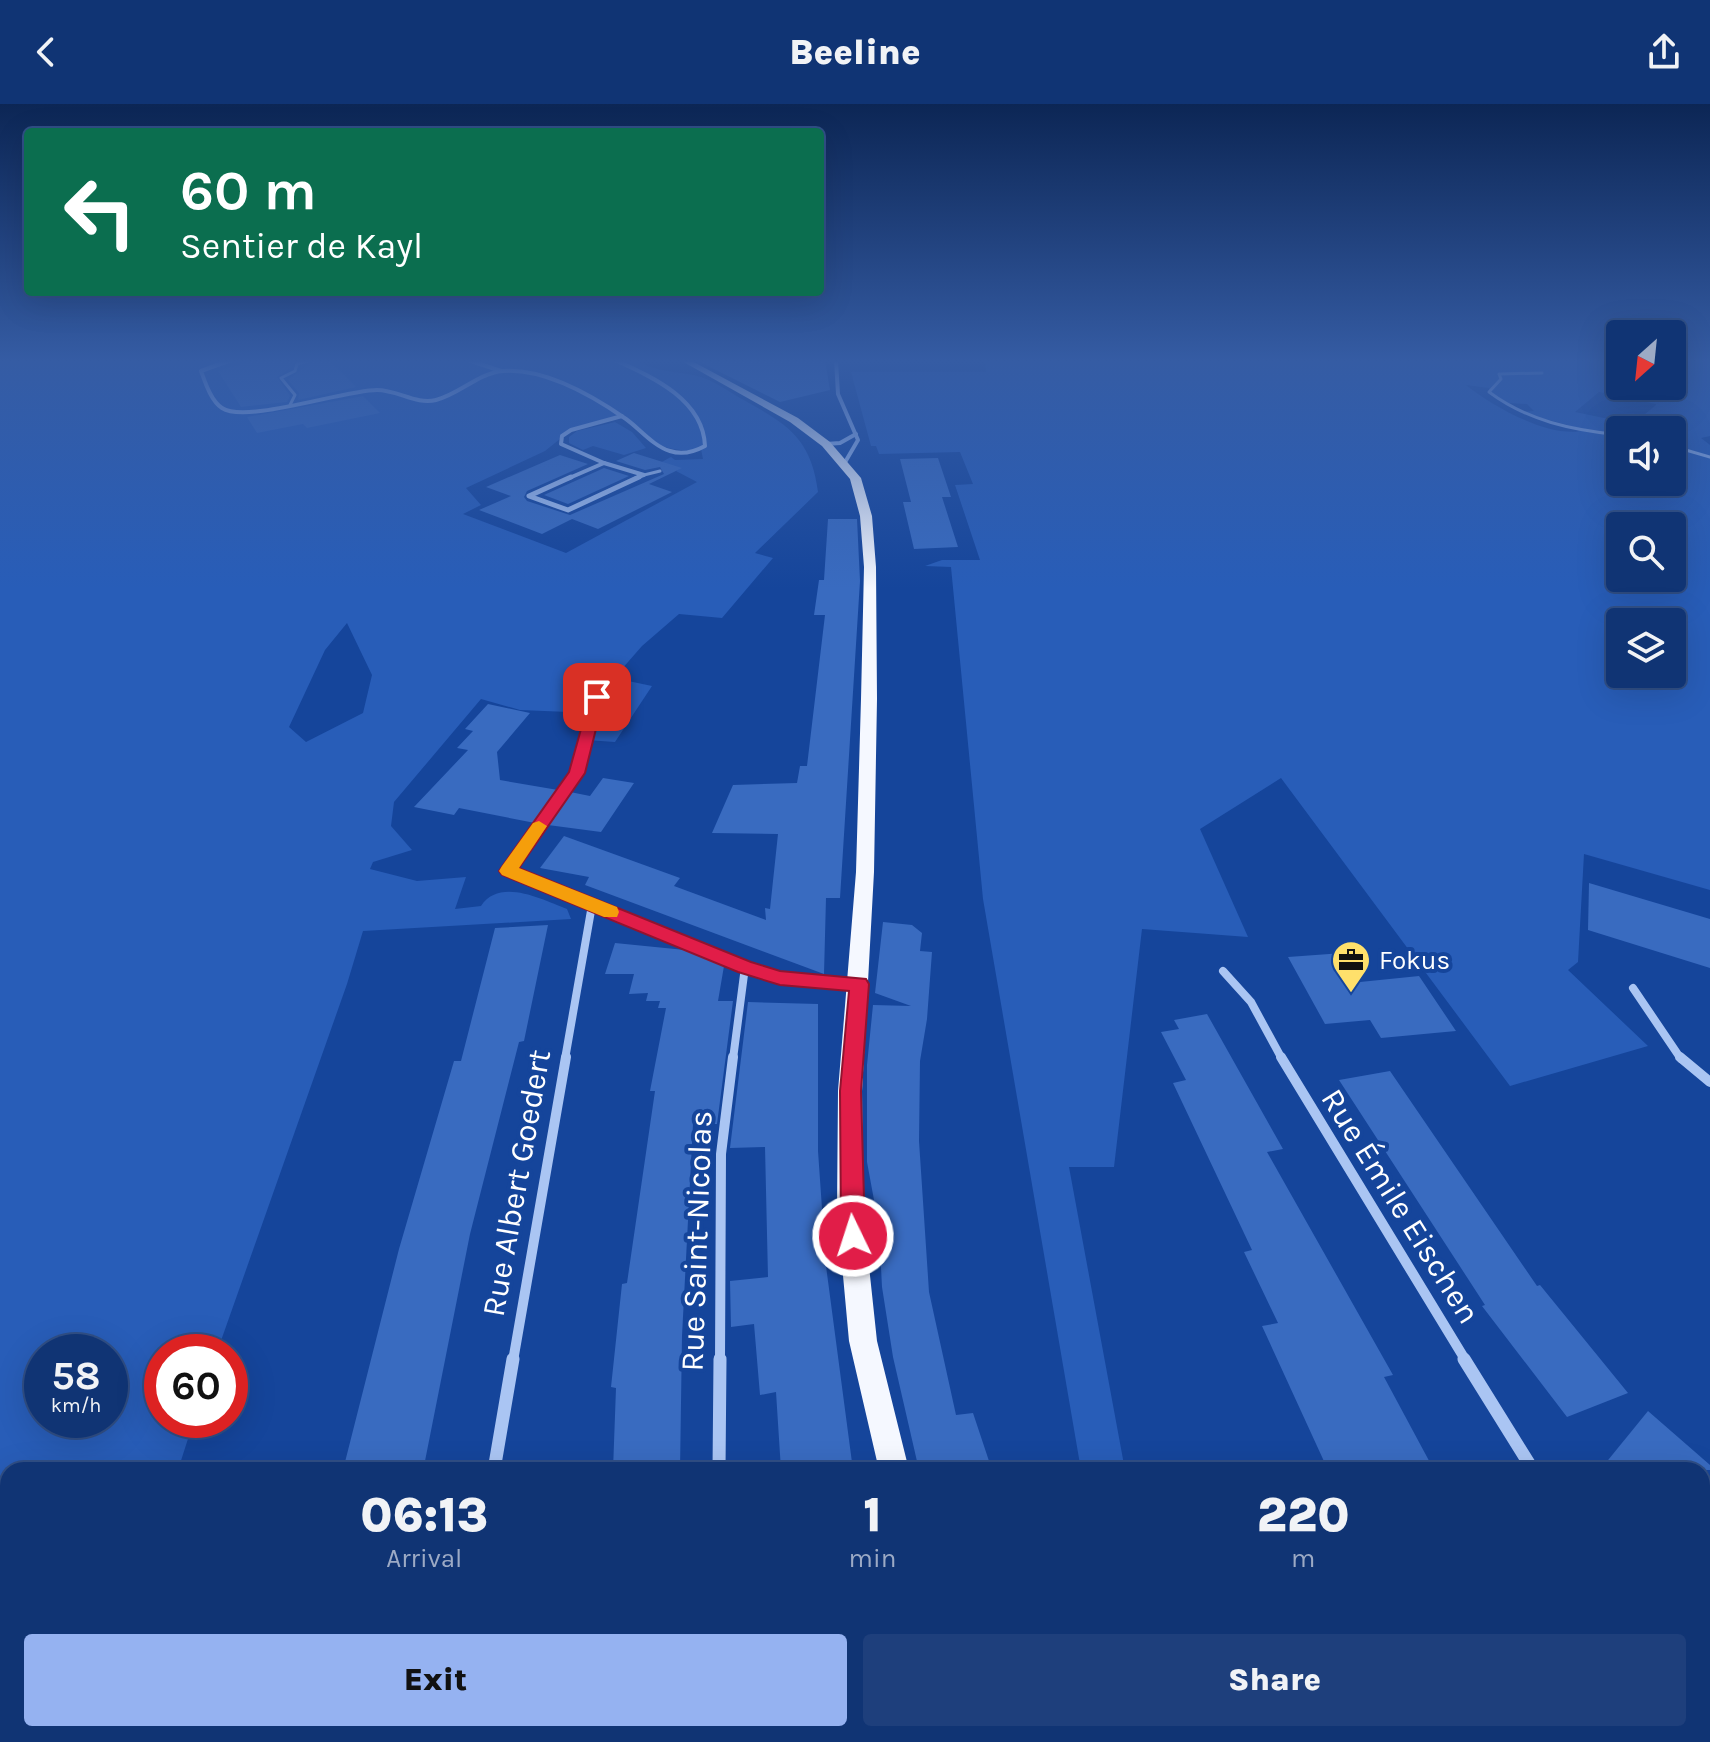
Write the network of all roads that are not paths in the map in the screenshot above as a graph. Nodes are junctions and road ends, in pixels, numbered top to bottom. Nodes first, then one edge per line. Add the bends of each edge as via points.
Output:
1 (562, 436) edge
2 (650, 436) edge
3 (705, 436) edge
4 (818, 436) edge
5 (852, 436) edge
6 (854, 436) edge
7 (1686, 450) edge
8 (839, 451) junction
9 (1710, 457) edge
10 (606, 462) junction
11 (660, 471) dead end
12 (644, 475) junction
13 (597, 697) dead end
14 (508, 871) joint
15 (592, 905) junction
16 (745, 967) junction
17 (1223, 971) dead end
18 (859, 984) junction
19 (1633, 988) dead end
20 (1710, 1082) edge
21 (495, 1462) edge
22 (719, 1462) edge
23 (892, 1462) edge
24 (1528, 1462) edge

1 - 10 street via 561,444 570,450
2 - 3 street via 670,451 692,451 701,449
4 - 8 main road
5 - 8 street via 840,443
6 - 8 street
7 - 9 lane
8 - 18 main road via 855,478 866,516 870,567
10 - 12 street
10 - 12 street via 529,496 568,510
11 - 12 lane
13 - 14 lane via 577,773
14 - 15 street
15 - 16 street
15 - 21 street, Rue Albert Goedert
16 - 18 street via 780,978
16 - 22 street, Rue Saint-Nicolas via 721,1154
17 - 24 street, Rue Émile Eischen via 1251,1002 1305,1101
18 - 23 main road via 850,1091 850,1210 863,1341
19 - 20 street via 1682,1060

